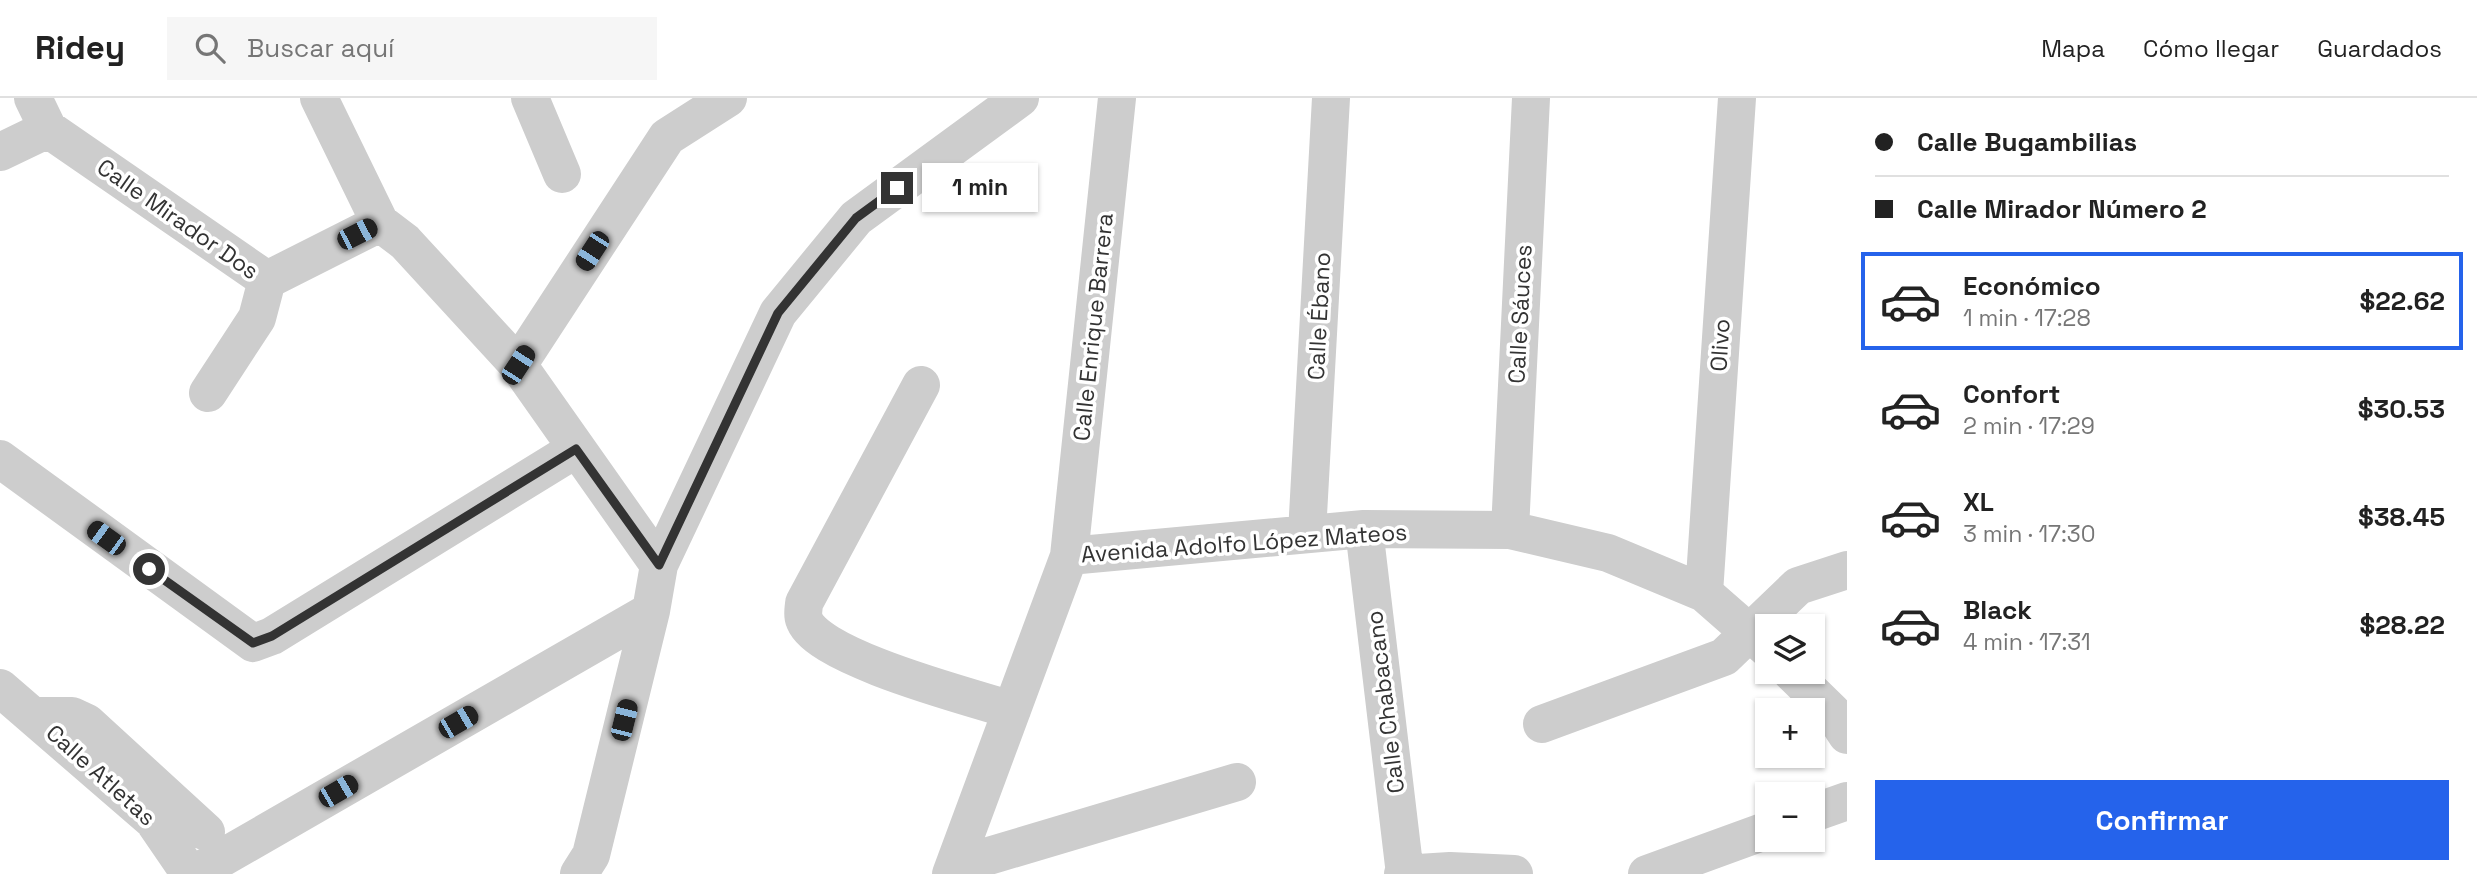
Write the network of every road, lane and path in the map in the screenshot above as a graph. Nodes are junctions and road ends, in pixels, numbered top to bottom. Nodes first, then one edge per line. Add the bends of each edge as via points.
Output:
1 (319, 98) edge
2 (530, 98) edge
3 (728, 98) edge
4 (1020, 98) edge
5 (1117, 98) edge
6 (1331, 98) edge
7 (1531, 98) edge
8 (1737, 98) edge
9 (41, 114) edge
10 (0, 152) edge
11 (562, 174) dead end
12 (380, 223) junction
13 (267, 280) junction
14 (518, 365) junction
15 (921, 386) dead end
16 (208, 393) dead end
17 (576, 449) junction
18 (0, 459) edge
19 (1364, 529) junction
20 (1510, 530) junction
21 (1307, 533) junction
22 (1069, 556) junction
23 (659, 565) junction
24 (1847, 570) edge
25 (1797, 586) junction
26 (1847, 589) edge
27 (1704, 593) junction
28 (651, 611) junction
29 (1777, 614) edge
30 (1755, 637) edge
31 (1755, 642) edge
32 (1803, 684) edge
33 (0, 688) edge
34 (1012, 710) junction
35 (36, 716) junction
36 (1542, 724) dead end
37 (1847, 735) edge
38 (1237, 782) dead end
39 (1847, 801) edge
40 (1825, 809) edge
41 (206, 832) dead end
42 (1755, 835) edge
43 (953, 870) edge
44 (192, 874) edge
45 (580, 874) edge
46 (1405, 874) edge
47 (1514, 874) edge
48 (1647, 874) edge

1 - 12 street
2 - 11 street
3 - 14 street via 667,137
4 - 23 street via 856,218 778,313
5 - 22 street, Calle Enrique Barrera
6 - 21 street, Calle Ébano
7 - 20 street, Calle Sáuces
8 - 27 street, Olivo
9 - 10 street
9 - 13 street, Calle Mirador Dos
12 - 13 street, Calle Mirador Dos
12 - 14 street via 405,242
13 - 16 street via 257,318
14 - 17 street
15 - 34 street via 804,603 803,620 813,633 880,670
17 - 18 street via 272,636 253,643
17 - 23 street
19 - 20 street, Avenida Adolfo López Mateos
19 - 21 street, Avenida Adolfo López Mateos
19 - 46 street, Calle Chabacano
20 - 27 street, Avenida Adolfo López Mateos via 1608,553
21 - 22 street, Avenida Adolfo López Mateos
22 - 34 street, Avenida Adolfo López Mateos
23 - 28 street
24 - 25 street
25 - 26 street
25 - 29 street
27 - 30 street, Avenida Adolfo López Mateos
28 - 44 street
28 - 45 street via 592,855
31 - 36 street
32 - 37 street via 1832,712
33 - 35 street, Calle Atletas
34 - 43 street, Avenida Adolfo López Mateos
35 - 41 street via 72,716 87,723
35 - 44 street, Calle Atletas via 153,820
38 - 43 street
39 - 40 street
42 - 48 street
46 - 47 street

